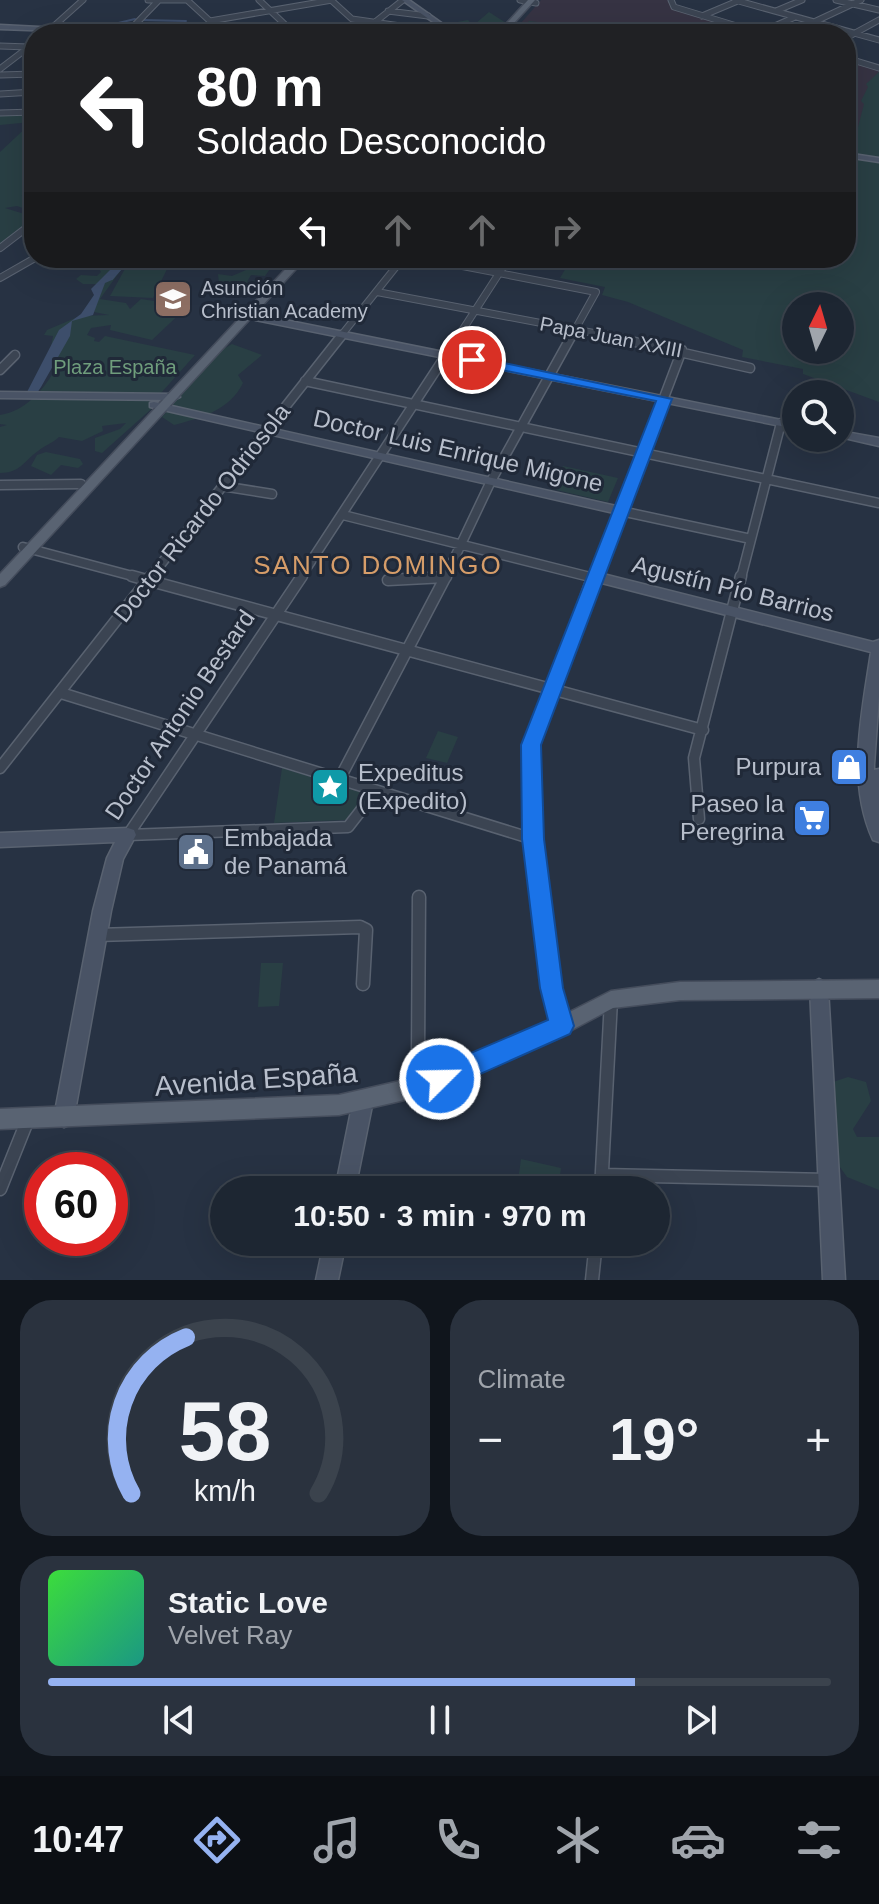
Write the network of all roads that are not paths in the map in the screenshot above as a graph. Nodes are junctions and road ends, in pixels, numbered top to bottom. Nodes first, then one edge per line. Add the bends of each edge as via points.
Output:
1 (83, 0) edge
2 (148, 0) edge
3 (158, 0) edge
4 (186, 0) edge
5 (259, 0) edge
6 (332, 0) edge
7 (404, 0) edge
8 (520, 0) edge
9 (671, 0) edge
10 (738, 0) edge
11 (802, 0) edge
12 (836, 0) edge
13 (861, 0) edge
14 (172, 1) edge
15 (534, 1) edge
16 (853, 4) junction
17 (271, 10) junction
18 (879, 10) edge
19 (388, 11) junction
20 (776, 11) junction
21 (428, 16) junction
22 (702, 16) junction
23 (795, 17) junction
24 (879, 20) edge
25 (210, 21) junction
26 (814, 22) junction
27 (373, 23) junction
28 (56, 24) edge
29 (135, 24) edge
30 (213, 24) edge
31 (285, 24) edge
32 (382, 24) edge
33 (433, 24) edge
34 (510, 24) edge
35 (515, 24) edge
36 (728, 24) edge
37 (781, 24) edge
38 (821, 24) edge
39 (0, 27) edge
40 (24, 30) edge
41 (856, 33) edge
42 (856, 34) edge
43 (879, 40) edge
44 (24, 45) edge
45 (0, 46) edge
46 (24, 51) edge
47 (856, 61) edge
48 (879, 68) edge
49 (1, 69) edge
50 (24, 72) edge
51 (24, 93) edge
52 (0, 94) edge
53 (24, 112) edge
54 (0, 113) edge
55 (856, 157) edge
56 (879, 160) edge
57 (24, 230) edge
58 (0, 248) edge
59 (24, 264) edge
60 (287, 268) edge
61 (395, 268) edge
62 (476, 268) edge
63 (501, 268) edge
64 (498, 272) junction
65 (0, 278) edge
66 (377, 292) junction
67 (475, 311) junction
68 (244, 314) junction
69 (575, 330) junction
70 (344, 334) junction
71 (682, 350) junction
72 (15, 355) dead end
73 (445, 355) junction
74 (750, 368) dead end
75 (0, 370) edge
76 (551, 376) junction
77 (305, 381) junction
78 (0, 395) edge
79 (665, 399) junction
80 (164, 401) junction
81 (414, 405) junction
82 (781, 423) joint
83 (522, 425) junction
84 (266, 430) junction
85 (854, 437) edge
86 (879, 442) edge
87 (644, 452) junction
88 (381, 456) junction
89 (767, 479) junction
90 (491, 481) junction
91 (81, 484) junction
92 (0, 485) edge
93 (222, 486) junction
94 (272, 494) dead end
95 (879, 503) edge
96 (621, 511) junction
97 (343, 515) junction
98 (751, 539) junction
99 (463, 545) junction
100 (27, 548) junction
101 (0, 571) edge
102 (446, 577) junction
103 (595, 577) junction
104 (388, 580) dead end
105 (0, 582) edge
106 (149, 582) junction
107 (734, 613) junction
108 (275, 617) junction
109 (879, 648) edge
110 (407, 651) junction
111 (551, 689) junction
112 (61, 693) junction
113 (703, 730) junction
114 (193, 735) junction
115 (0, 768) edge
116 (879, 775) edge
117 (339, 780) junction
118 (376, 791) junction
119 (879, 806) edge
120 (699, 819) dead end
121 (128, 835) junction
122 (879, 835) edge
123 (533, 839) junction
124 (0, 840) edge
125 (419, 897) dead end
126 (97, 935) junction
127 (363, 984) dead end
128 (819, 988) junction
129 (879, 989) edge
130 (611, 1000) junction
131 (561, 1026) junction
132 (422, 1086) junction
133 (363, 1101) junction
134 (64, 1117) junction
135 (0, 1119) edge
136 (28, 1119) junction
137 (603, 1175) joint
138 (348, 1176) edge
139 (831, 1180) junction
140 (0, 1189) edge
141 (332, 1256) edge
142 (595, 1256) edge
143 (327, 1280) edge
144 (592, 1280) edge
145 (834, 1280) edge

1 - 28 street
2 - 3 street
3 - 14 street
3 - 29 street
4 - 14 street
4 - 25 street
5 - 17 street
6 - 17 street
6 - 27 street via 348,17
7 - 19 street
7 - 21 street
8 - 15 street
9 - 22 street via 674,7
10 - 20 street
10 - 22 street
11 - 20 street
12 - 16 street
13 - 16 street
15 - 34 main road
15 - 35 main road
16 - 18 street
16 - 26 street
17 - 25 street
17 - 31 street
19 - 21 street
19 - 27 street
20 - 23 street
21 - 33 street
22 - 36 street
23 - 26 street
23 - 37 street
24 - 41 street
25 - 30 street
26 - 38 street
27 - 32 street
39 - 40 street
42 - 43 street
44 - 45 street
46 - 49 street
47 - 48 street
49 - 50 street
51 - 52 street
53 - 54 street
55 - 56 street
57 - 58 street
59 - 65 street
60 - 68 main road
61 - 66 street, Doctor Ricardo Odriosola
62 - 64 street
63 - 64 street, Doctor Antonio Bestard
64 - 67 street, Doctor Antonio Bestard
64 - 69 street via 595,290
66 - 67 street, Papa Juan XXIII
66 - 70 street, Doctor Ricardo Odriosola
67 - 69 street, Papa Juan XXIII
67 - 73 street, Doctor Antonio Bestard
68 - 70 street
68 - 80 main road
69 - 71 street, Papa Juan XXIII
69 - 76 street
70 - 73 street
70 - 77 street, Doctor Ricardo Odriosola
71 - 74 street, Papa Juan XXIII
71 - 79 street
72 - 75 street
73 - 76 street
73 - 81 street, Doctor Antonio Bestard
76 - 79 street
76 - 83 street
77 - 81 street
77 - 84 street, Doctor Ricardo Odriosola
78 - 80 street, Doctor Luis Enrique Migone
79 - 82 street
79 - 87 street
80 - 84 street, Doctor Luis Enrique Migone
80 - 91 main road
80 - 100 main road
81 - 83 street
81 - 88 street, Doctor Antonio Bestard
82 - 89 street
83 - 87 street
83 - 90 street
84 - 88 street, Doctor Luis Enrique Migone
84 - 93 street, Doctor Ricardo Odriosola
85 - 86 street
87 - 89 street
87 - 96 street
88 - 90 street, Doctor Luis Enrique Migone
88 - 97 street, Doctor Antonio Bestard
89 - 95 street
89 - 98 street
90 - 96 street, Doctor Luis Enrique Migone
90 - 99 street
91 - 92 street
91 - 100 main road
93 - 94 street
93 - 106 street, Doctor Ricardo Odriosola
96 - 98 street, Doctor Luis Enrique Migone
96 - 103 street
97 - 99 street, Agustín Pío Barrios
97 - 108 street, Doctor Antonio Bestard
98 - 107 street
99 - 102 street
99 - 103 street, Agustín Pío Barrios
100 - 101 main road
100 - 105 main road
100 - 106 street
102 - 104 street
102 - 110 street
103 - 107 street, Agustín Pío Barrios
103 - 111 street
106 - 108 street
106 - 112 street, Doctor Ricardo Odriosola
107 - 109 street, Agustín Pío Barrios
107 - 113 street
108 - 110 street
108 - 114 street, Doctor Antonio Bestard
109 - 122 street via 865,779
110 - 111 street
110 - 117 street
111 - 113 street
111 - 123 street via 529,755
112 - 114 street
112 - 115 street, Doctor Ricardo Odriosola
113 - 120 street via 693,765
114 - 117 street
114 - 121 street, Doctor Antonio Bestard
116 - 119 street
117 - 118 street
118 - 121 street via 348,827
118 - 123 street
121 - 124 street
121 - 126 street, Doctor Antonio Bestard via 115,858
123 - 131 street via 551,988
125 - 132 street
126 - 127 street via 360,927 366,930
126 - 134 street, Doctor Antonio Bestard
128 - 129 main road, Avenida España
128 - 130 main road, Avenida España via 680,991
128 - 139 street
130 - 131 main road, Avenida España
130 - 137 street
131 - 132 main road, Avenida España
132 - 133 main road, Avenida España
133 - 134 main road, Avenida España via 275,1110
133 - 138 street
134 - 136 main road, Avenida España
135 - 136 main road, Avenida España
136 - 140 street
137 - 139 street
139 - 145 street
141 - 143 street
142 - 144 street

